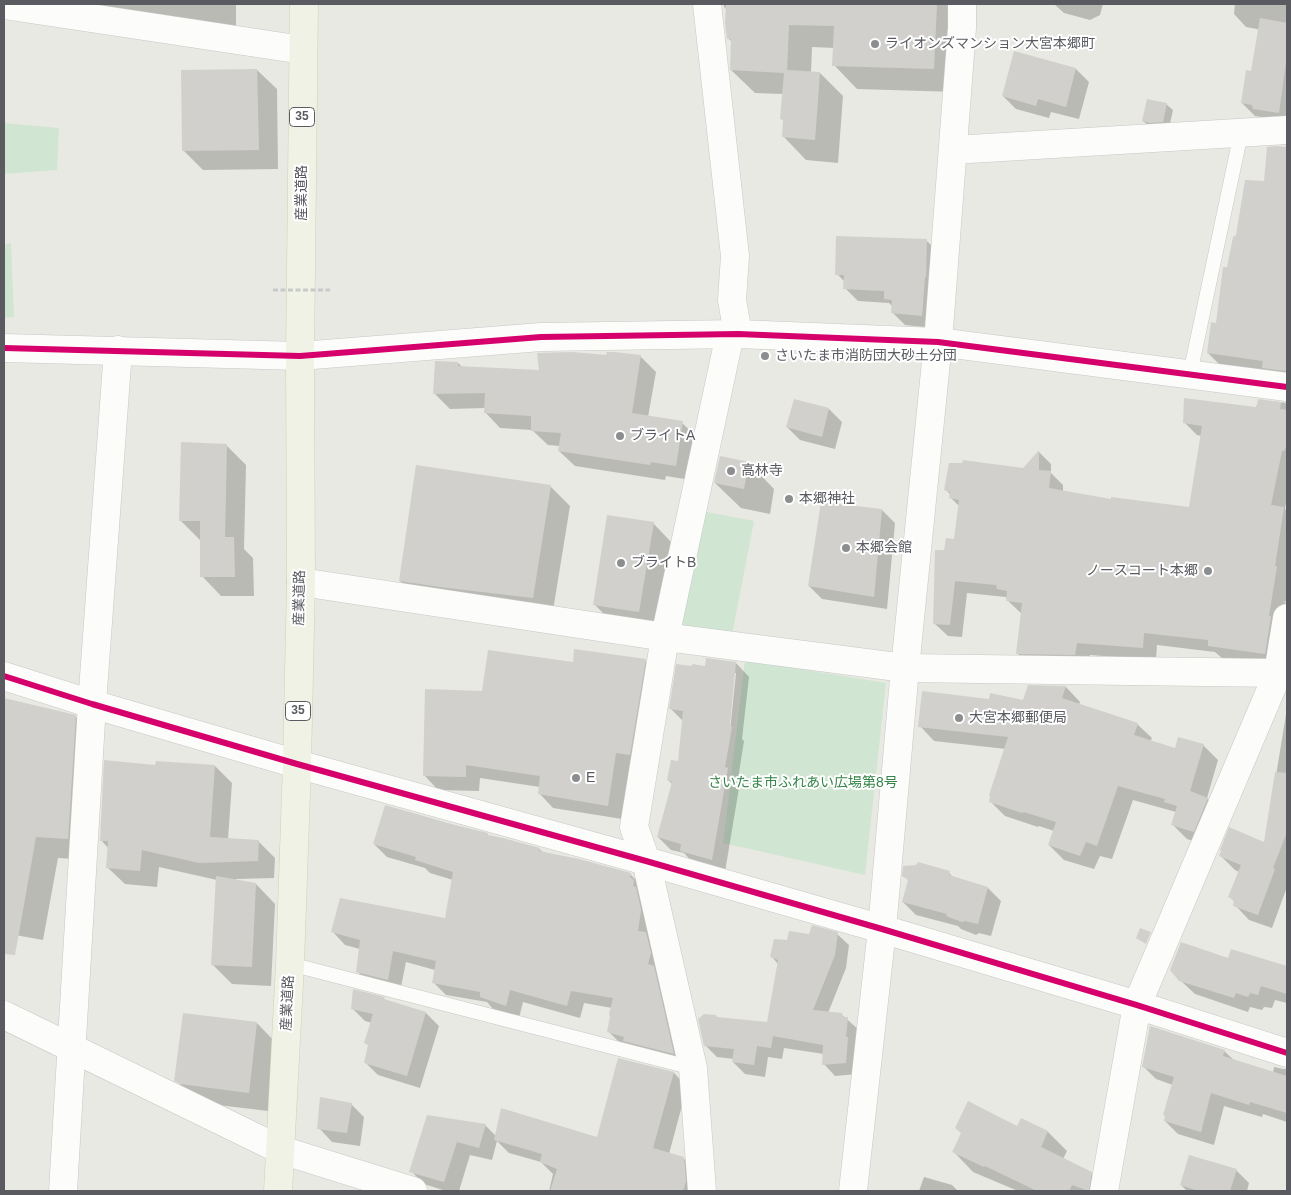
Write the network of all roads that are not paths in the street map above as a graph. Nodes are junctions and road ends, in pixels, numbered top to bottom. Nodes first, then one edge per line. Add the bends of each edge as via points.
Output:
1 (304, 4) edge
2 (707, 4) edge
3 (962, 4) edge
4 (4, 5) edge
5 (302, 50) junction
6 (1287, 130) edge
7 (1241, 133) junction
8 (953, 150) junction
9 (734, 334) junction
10 (938, 342) junction
11 (4, 348) edge
12 (118, 350) junction
13 (300, 356) junction
14 (1190, 374) junction
15 (1287, 387) edge
16 (301, 582) junction
17 (1287, 618) edge
18 (665, 637) junction
19 (905, 668) junction
20 (1283, 674) edge
21 (4, 676) edge
22 (92, 704) junction
23 (297, 764) junction
24 (646, 861) junction
25 (882, 929) junction
26 (290, 964) junction
27 (1137, 1005) junction
28 (4, 1015) edge
29 (72, 1048) junction
30 (1287, 1053) edge
31 (693, 1068) junction
32 (281, 1150) junction
33 (63, 1191) edge
34 (278, 1191) edge
35 (413, 1191) edge
36 (702, 1191) edge
37 (852, 1191) edge
38 (1104, 1191) edge

1 - 5 main road, 産業道路 / 35
2 - 9 street via 735,256
3 - 8 street
4 - 5 street
5 - 13 main road, 産業道路 / 35
6 - 7 street
7 - 8 street
7 - 14 lane
8 - 10 street
9 - 10 street
9 - 13 street via 541,337
9 - 18 street
10 - 14 street
10 - 19 street
11 - 12 street
12 - 13 street
12 - 22 street
13 - 16 main road, 産業道路 / 35
14 - 15 street
16 - 18 street
16 - 23 main road, 産業道路 / 35
17 - 20 street
18 - 19 street
18 - 24 street via 634,827
19 - 20 street
19 - 25 street
20 - 27 street
21 - 22 street
22 - 23 street
22 - 29 street
23 - 24 street
23 - 26 main road, 産業道路 / 35
24 - 25 street
24 - 31 street
25 - 27 street
25 - 37 street
26 - 31 lane
26 - 32 main road, 産業道路 / 35
27 - 30 street
27 - 38 street
28 - 29 street
29 - 32 street
29 - 33 street
31 - 36 street
32 - 34 main road, 産業道路 / 35
32 - 35 street

